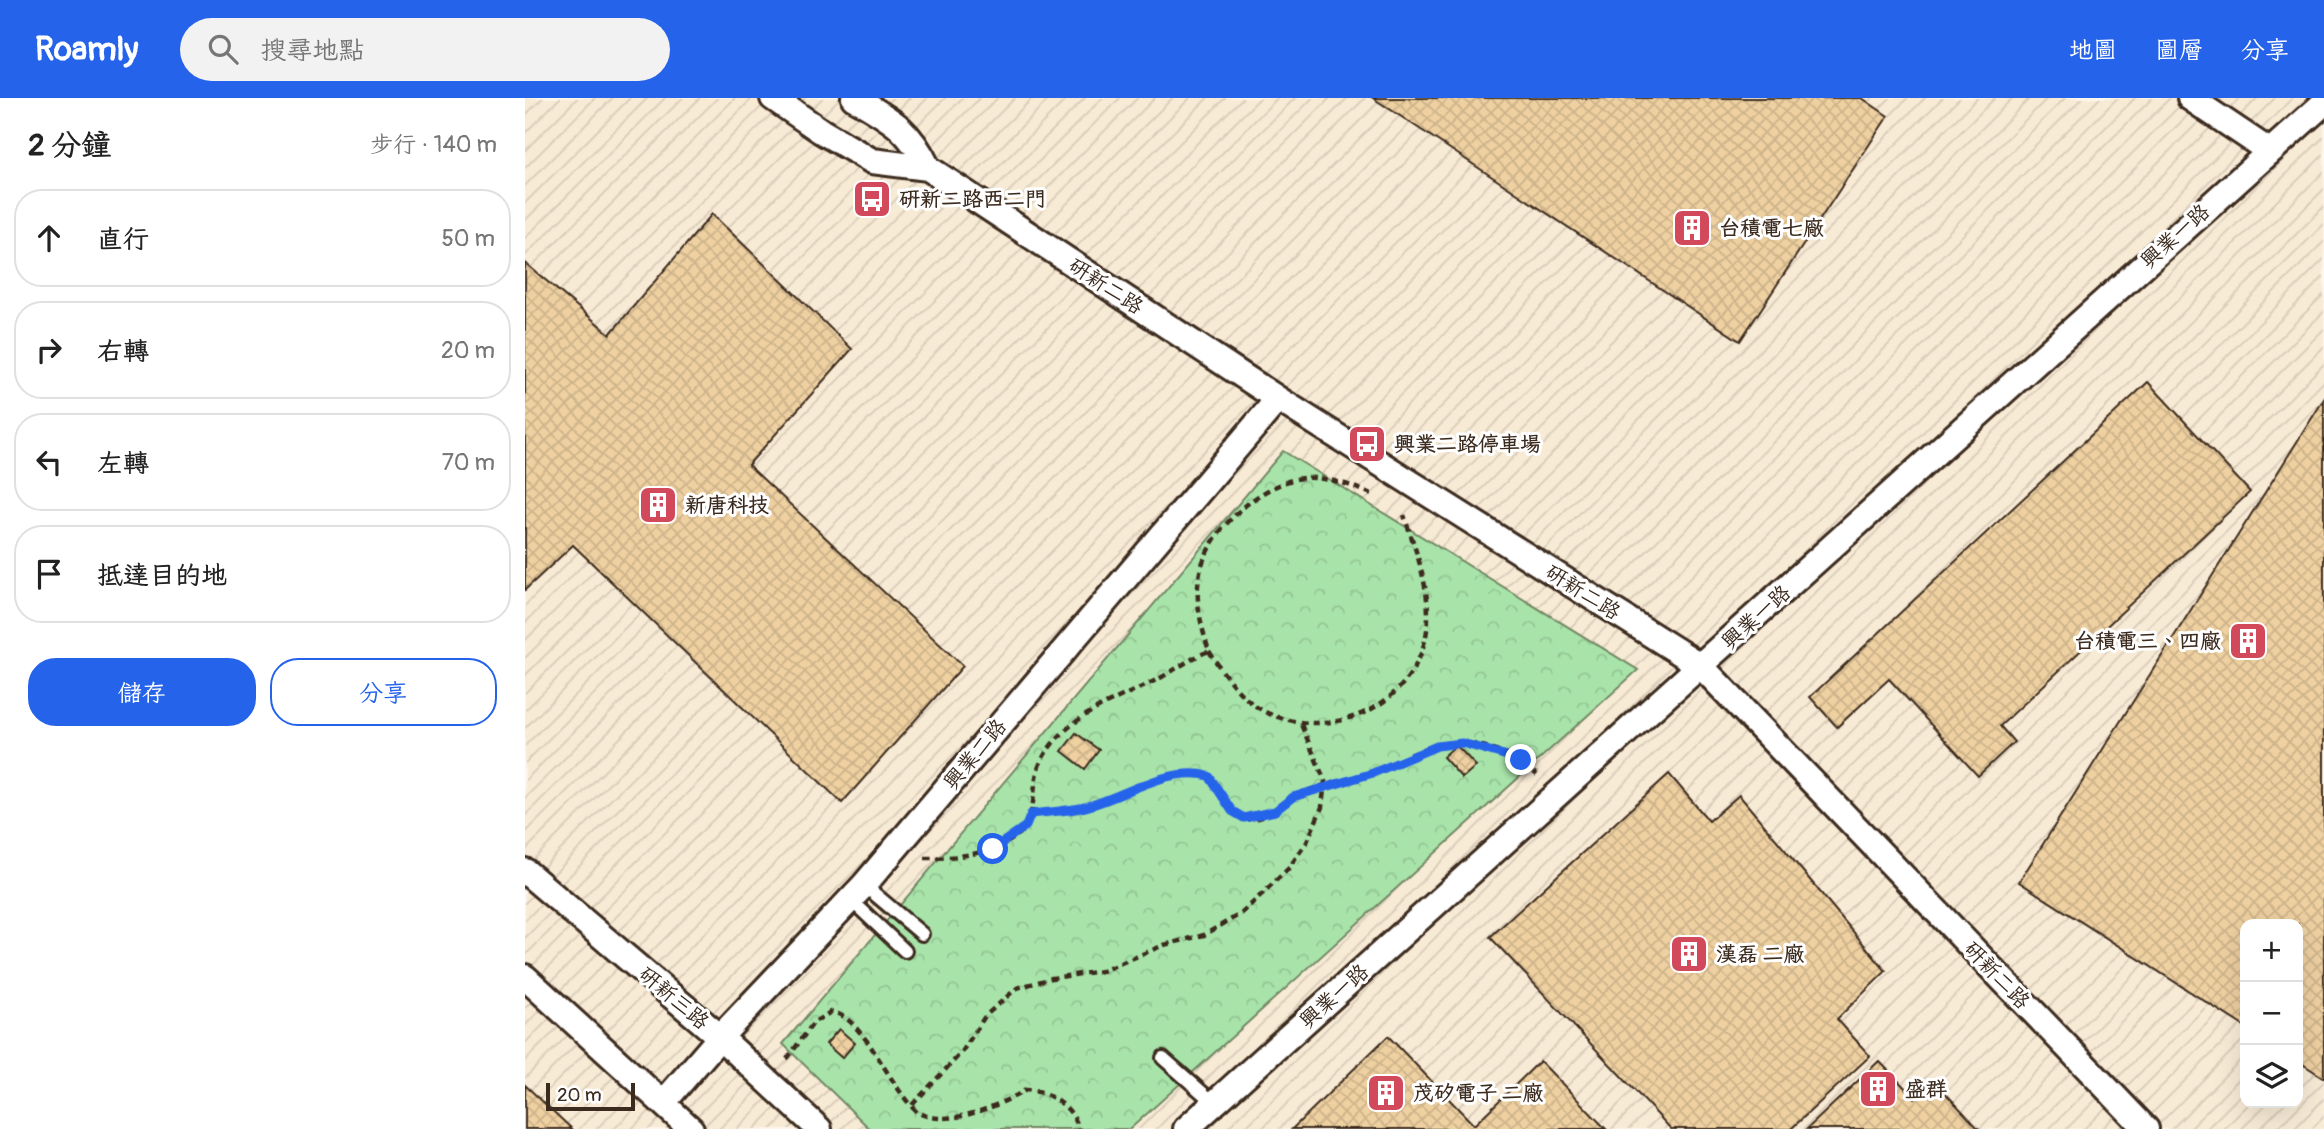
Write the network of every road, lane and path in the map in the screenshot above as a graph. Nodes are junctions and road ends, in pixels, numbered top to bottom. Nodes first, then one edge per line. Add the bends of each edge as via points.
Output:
1 (773, 98) edge
2 (854, 98) edge
3 (2190, 98) edge
4 (2324, 103) edge
5 (2269, 151) junction
6 (928, 168) junction
7 (1278, 399) junction
8 (1371, 494) dead end
9 (1404, 515) dead end
10 (1209, 651) junction
11 (1701, 666) junction
12 (1300, 722) junction
13 (1537, 775) dead end
14 (1324, 786) junction
15 (1031, 814) junction
16 (925, 858) dead end
17 (525, 872) edge
18 (857, 892) junction
19 (922, 934) dead end
20 (905, 951) dead end
21 (525, 977) edge
22 (720, 1037) junction
23 (1163, 1058) dead end
24 (787, 1059) dead end
25 (664, 1102) junction
26 (1215, 1103) junction
27 (912, 1105) junction
28 (691, 1129) edge
29 (819, 1129) edge
30 (1080, 1129) edge
31 (1186, 1129) edge
32 (2145, 1129) edge

1 - 6 street, 研新二路 via 872,161
2 - 6 street, 研新二路 via 915,140
3 - 5 street
4 - 5 street, 興業一路
5 - 11 street, 興業一路
6 - 7 street, 研新二路
7 - 11 street, 研新二路
7 - 18 street, 興業二路
8 - 10 path via 1335,481 1295,479 1252,501 1228,523 1200,571 1199,621
9 - 12 path via 1426,598 1427,634 1417,666 1381,705 1345,721
10 - 12 path via 1245,697 1271,714
10 - 15 path via 1099,705 1053,743 1037,767
11 - 26 street, 興業一路
11 - 32 street, 研新二路
12 - 14 path
13 - 14 path via 1521,760 1462,743 1437,746 1373,773
14 - 15 path via 1293,797 1275,811 1244,818 1232,811 1209,776 1195,772 1164,778 1084,807
14 - 27 path via 1322,807 1307,842 1242,913 1204,935 1164,945 1102,971 1017,988 985,1016 962,1052
15 - 16 path via 1026,826 993,849 958,858
17 - 22 street, 研新三路
18 - 19 lane
18 - 20 lane
18 - 22 street, 興業二路
21 - 25 street
22 - 25 street, 興業二路
22 - 29 street, 研新三路
23 - 26 lane
24 - 27 path via 814,1022 831,1012 843,1014
25 - 28 street
26 - 31 street, 興業一路
27 - 30 path via 939,1123 975,1115 1026,1090 1038,1091 1068,1109

